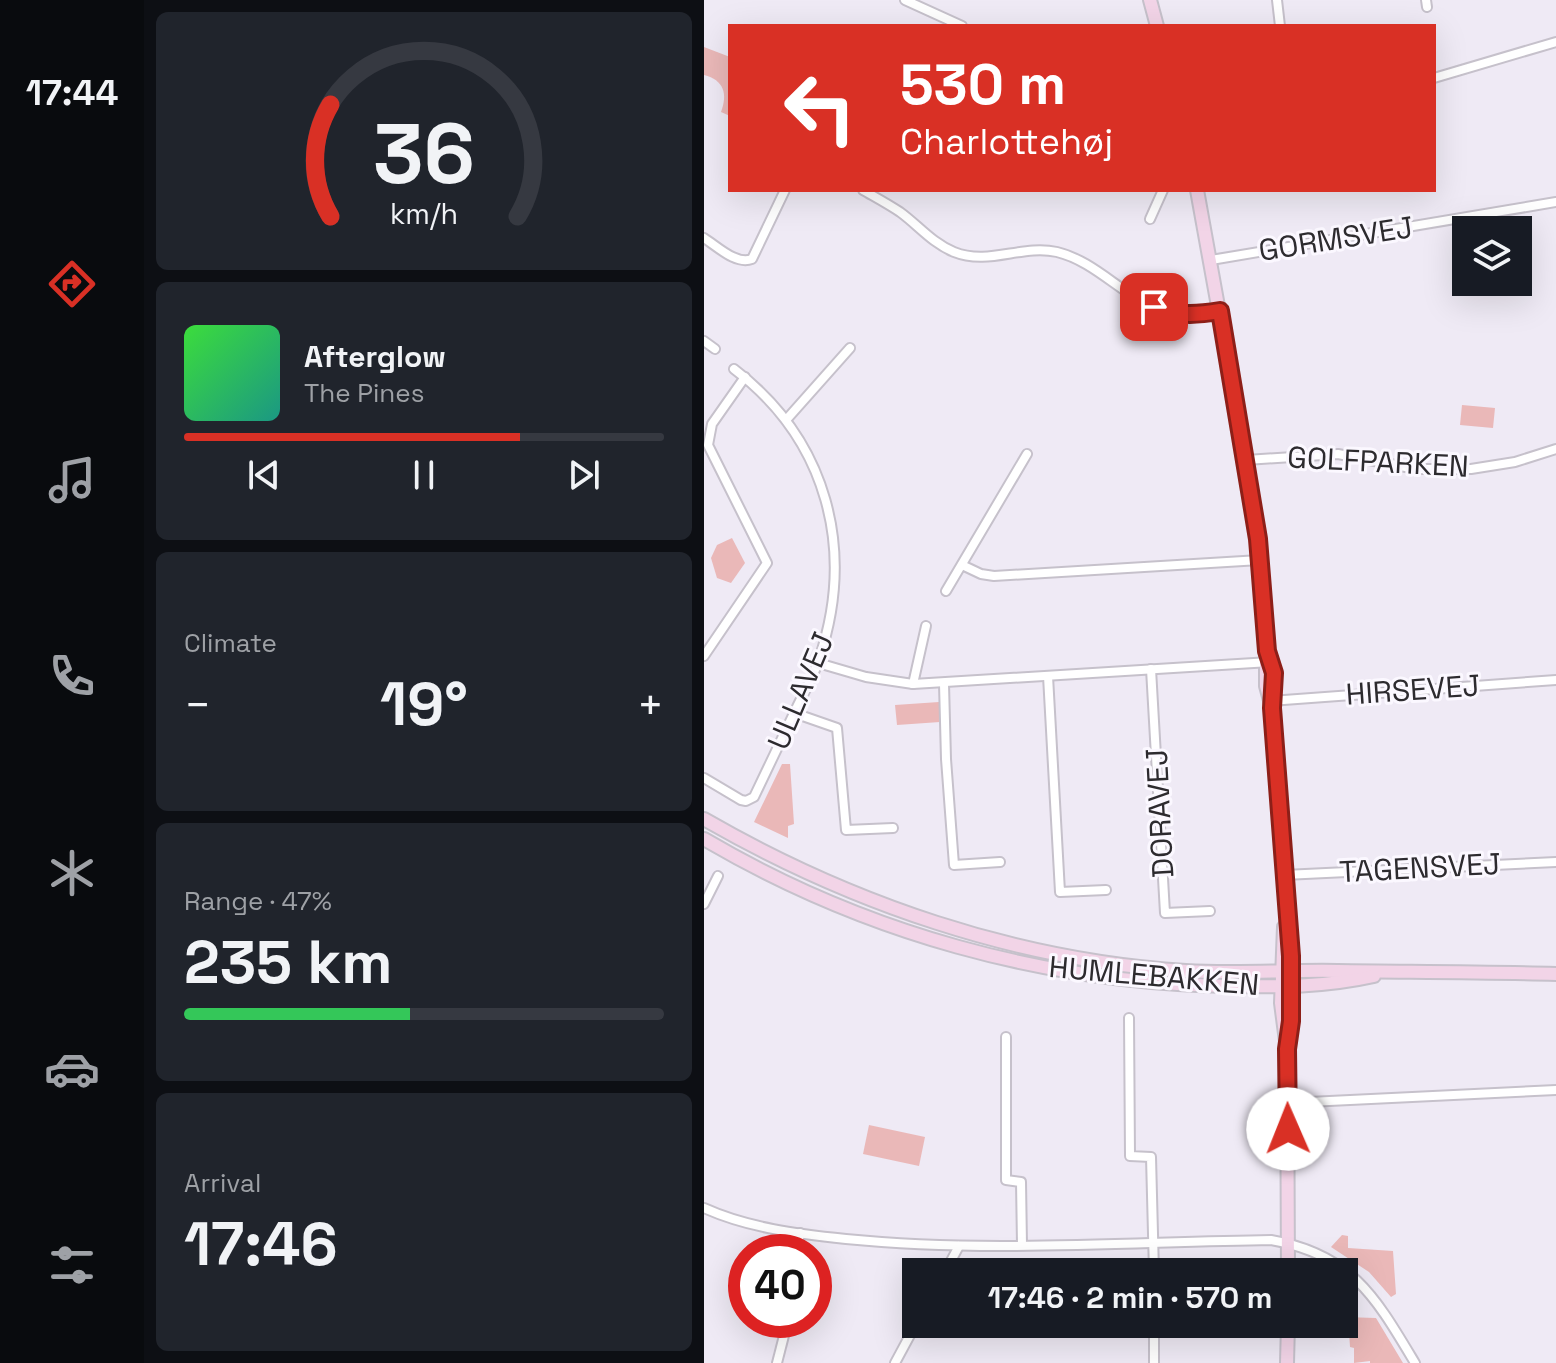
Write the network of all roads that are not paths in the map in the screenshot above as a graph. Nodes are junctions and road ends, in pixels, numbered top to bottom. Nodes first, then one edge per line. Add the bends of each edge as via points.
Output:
1 (905, 0) edge
2 (1150, 0) edge
3 (1277, 0) edge
4 (958, 24) edge
5 (1156, 24) edge
6 (1280, 24) edge
7 (1556, 42) edge
8 (1436, 77) edge
9 (784, 192) edge
10 (866, 192) edge
11 (1162, 192) edge
12 (1197, 192) edge
13 (1556, 202) edge
14 (1150, 219) dead end
15 (704, 238) edge
16 (1211, 260) junction
17 (1220, 311) junction
18 (704, 341) edge
19 (850, 348) dead end
20 (715, 349) dead end
21 (734, 369) dead end
22 (745, 377) junction
23 (786, 420) junction
24 (1556, 449) edge
25 (1027, 454) dead end
26 (1246, 460) junction
27 (1260, 560) junction
28 (962, 565) junction
29 (946, 591) dead end
30 (926, 626) dead end
31 (704, 656) edge
32 (1268, 659) junction
33 (818, 663) junction
34 (1151, 669) junction
35 (1048, 676) junction
36 (1556, 680) edge
37 (913, 684) junction
38 (944, 684) junction
39 (1271, 703) junction
40 (794, 713) junction
41 (704, 778) edge
42 (704, 819) edge
43 (893, 828) dead end
44 (704, 839) edge
45 (1000, 862) dead end
46 (1556, 862) edge
47 (1284, 875) junction
48 (718, 876) dead end
49 (1106, 890) dead end
50 (704, 904) edge
51 (1210, 911) dead end
52 (1286, 972) junction
53 (1389, 973) junction
54 (1556, 974) edge
55 (1286, 986) junction
56 (1129, 1018) dead end
57 (1006, 1037) dead end
58 (1556, 1090) edge
59 (1288, 1103) junction
60 (704, 1208) edge
61 (800, 1233) joint
62 (1154, 1242) junction
63 (1288, 1243) junction
64 (1022, 1245) junction
65 (959, 1246) junction
66 (953, 1258) edge
67 (1154, 1258) edge
68 (1288, 1258) edge
69 (783, 1338) edge
70 (908, 1338) edge
71 (1154, 1338) edge
72 (1288, 1338) edge
73 (777, 1363) edge
74 (895, 1363) edge
75 (1154, 1363) edge
76 (1287, 1363) edge
77 (1415, 1363) edge

1 - 4 street
2 - 5 street
3 - 6 street
7 - 8 street
9 - 15 street via 748,262
10 - 17 street via 955,252 983,257 1028,250 1060,253 1169,313
11 - 14 street
12 - 16 street
13 - 16 street, GORMSVEJ
16 - 17 street
17 - 26 street
18 - 20 street
19 - 23 street
21 - 22 street, ULLAVEJ
22 - 23 street, ULLAVEJ
22 - 31 street via 712,424 708,445 767,563
23 - 33 street, ULLAVEJ via 822,487 835,545 833,604
24 - 26 street, GOLFPARKEN via 1471,469 1416,469 1338,454
25 - 28 street
26 - 27 street
27 - 28 street via 994,576
27 - 32 street
28 - 29 street
30 - 37 street
32 - 34 street
32 - 39 street
33 - 37 street
33 - 40 street, ULLAVEJ
34 - 35 street
34 - 51 street, DORAVEJ via 1165,913
35 - 38 street
35 - 49 street, DORAVEJ via 1060,892
36 - 39 street, HIRSEVEJ
37 - 38 street
38 - 45 street via 954,865
39 - 47 street
40 - 41 street, ULLAVEJ via 750,800
40 - 43 street via 837,728 846,830
42 - 52 street, HUMLEBAKKEN via 861,896 986,937 1184,971
44 - 55 street, HUMLEBAKKEN via 831,902 990,956 1090,976
46 - 47 street, TAGENSVEJ
47 - 52 street via 1281,944
48 - 50 street
52 - 53 street, HUMLEBAKKEN
52 - 55 street
53 - 54 street, HUMLEBAKKEN
53 - 55 street, HUMLEBAKKEN via 1337,985
55 - 59 street
56 - 62 street via 1130,1156 1151,1157
57 - 64 street via 1006,1180 1021,1182
58 - 59 street
59 - 63 street
60 - 61 street via 738,1221
61 - 65 street
62 - 63 street
62 - 64 street
62 - 67 street
63 - 68 street
63 - 77 street via 1320,1255 1365,1286
64 - 65 street
65 - 66 street
69 - 73 street
70 - 74 street
71 - 75 street
72 - 76 street

